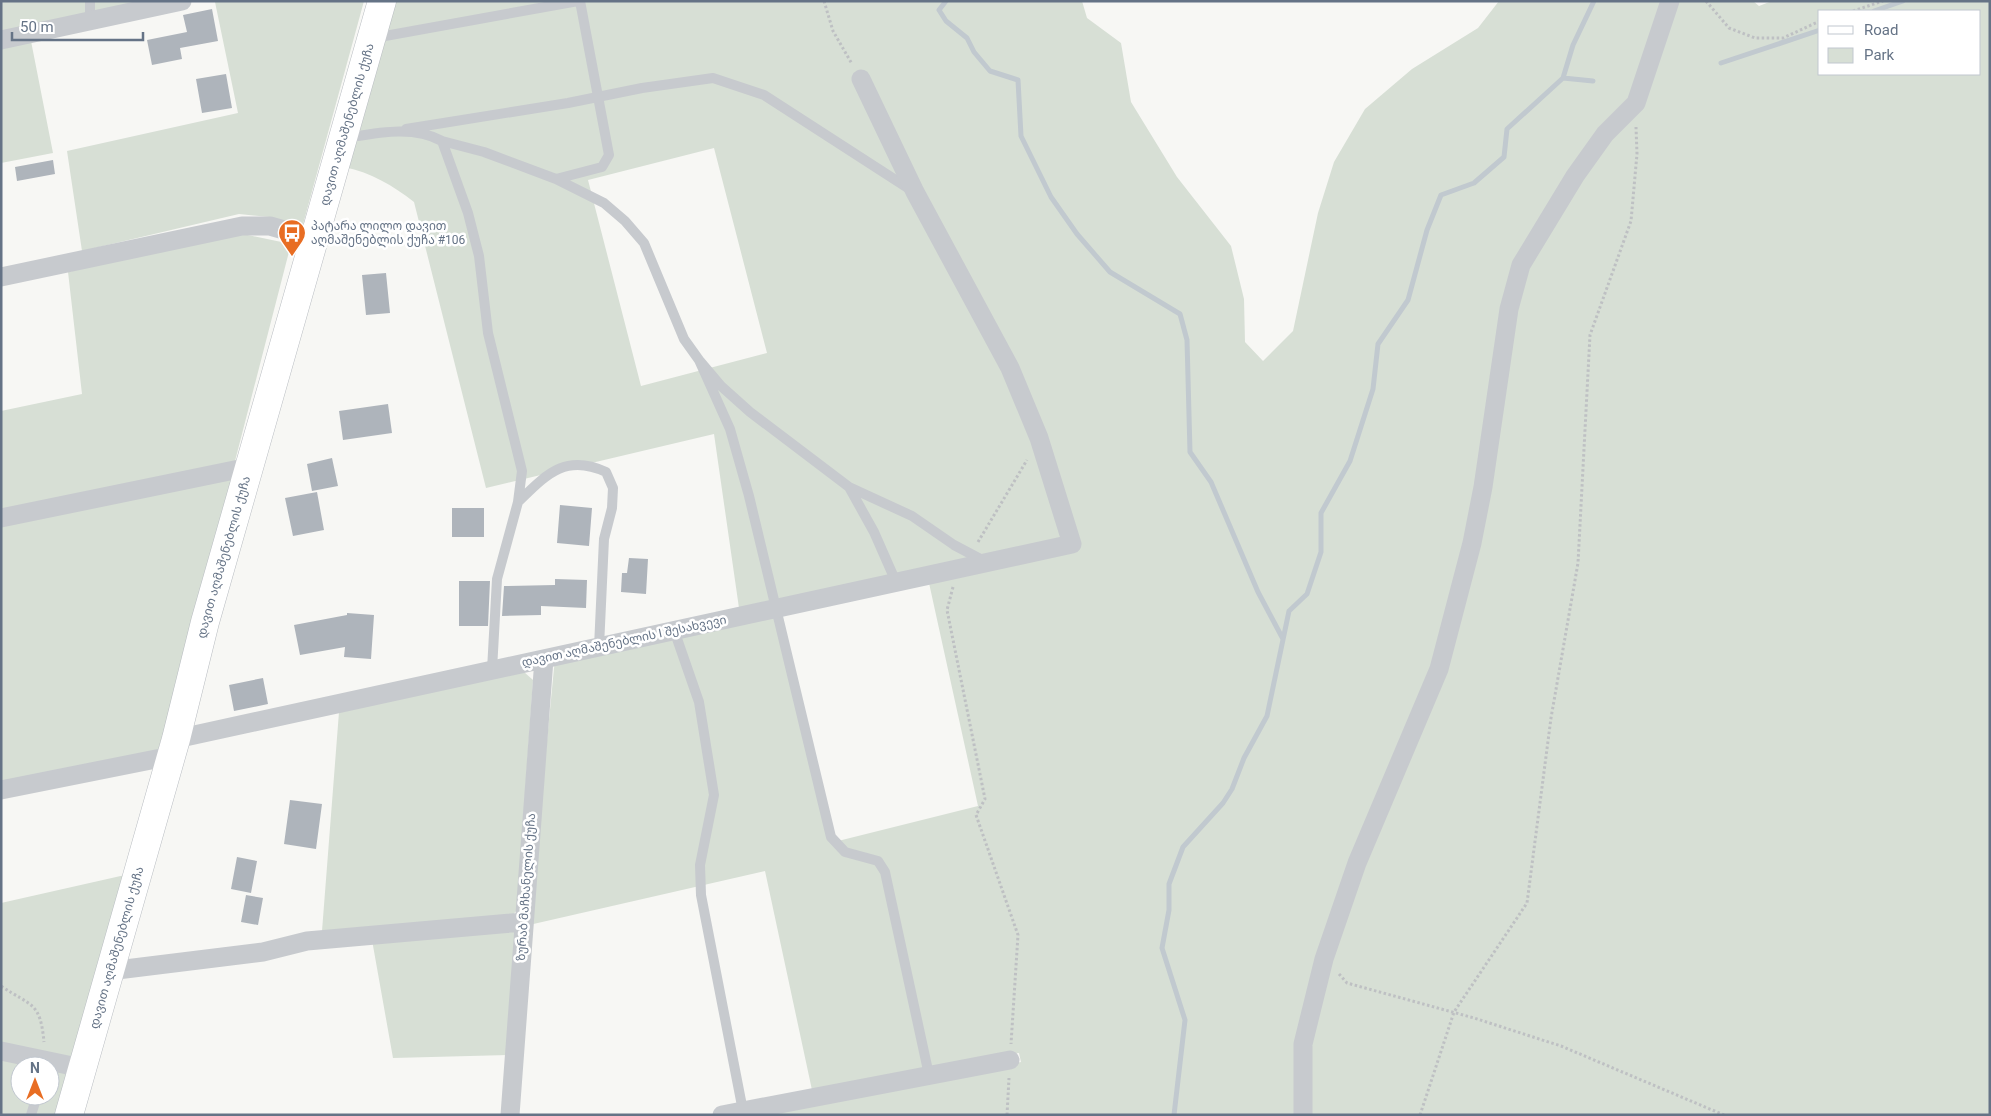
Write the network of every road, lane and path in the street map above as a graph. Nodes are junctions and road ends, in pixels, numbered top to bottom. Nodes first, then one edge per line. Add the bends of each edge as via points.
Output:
1 (90, 1) edge
2 (182, 1) edge
3 (382, 1) edge
4 (579, 1) edge
5 (824, 1) edge
6 (1670, 1) edge
7 (1706, 1) edge
8 (1883, 1) edge
9 (1856, 10) edge
10 (90, 21) junction
11 (1818, 22) edge
12 (371, 38) junction
13 (1, 40) edge
14 (861, 79) joint
15 (598, 96) junction
16 (1636, 103) junction
17 (392, 131) junction
18 (342, 139) junction
19 (442, 140) junction
20 (556, 179) junction
21 (914, 192) junction
22 (310, 253) junction
23 (1, 277) edge
24 (699, 360) junction
25 (1039, 438) junction
26 (249, 467) junction
27 (849, 487) junction
28 (518, 502) junction
29 (1, 518) edge
30 (973, 561) junction
31 (896, 582) junction
32 (775, 608) junction
33 (674, 630) junction
34 (600, 647) junction
35 (544, 659) junction
36 (492, 670) junction
37 (174, 748) junction
38 (1, 790) edge
39 (523, 922) junction
40 (1324, 960) junction
41 (109, 971) junction
42 (1, 986) edge
43 (1454, 1012) junction
44 (1, 1051) edge
45 (19, 1056) edge
46 (45, 1056) edge
47 (1010, 1060) junction
48 (60, 1065) edge
49 (82, 1068) junction
50 (929, 1075) junction
51 (743, 1111) junction
52 (69, 1115) edge
53 (510, 1115) edge
54 (722, 1115) edge
55 (1007, 1115) edge
56 (1303, 1115) edge
57 (1420, 1115) edge
58 (1724, 1115) edge

1 - 10 lane
2 - 10 street
3 - 12 street, დავით აღმაშენებლის ქუჩა
4 - 12 lane
4 - 15 lane
5 - 14 path via 833,31
6 - 16 street
7 - 11 path via 1729,28 1755,38 1783,38
8 - 9 path
10 - 13 street
12 - 18 street, დავით აღმაშენებლის ქუჩა
14 - 21 street
15 - 17 lane
15 - 20 lane via 609,155 602,166
15 - 21 lane via 713,78 764,95
16 - 40 street via 1605,134 1575,176 1521,265 1509,309 1481,496 1439,670 1357,863
16 - 43 path via 1637,154 1631,221 1590,335 1578,563 1551,718 1527,903
17 - 18 lane
17 - 19 lane via 432,135
18 - 22 street, დავით აღმაშენებლის ქუჩა
19 - 20 lane
19 - 28 lane via 468,213 479,256 488,333 522,471
20 - 24 lane via 604,203 626,221 644,243 684,338
21 - 25 street via 1010,368
22 - 23 street via 291,232 270,226 242,226
22 - 26 street, დავით აღმაშენებლის ქუჩა
24 - 27 lane via 750,412
24 - 32 lane via 730,429 764,552
25 - 30 path
25 - 30 street, დავით აღმაშენებლის I შესახვევი via 1072,544
26 - 29 street
26 - 37 street, დავით აღმაშენებლის ქუჩა via 205,622
27 - 30 lane via 912,516
27 - 31 lane
28 - 34 lane via 555,470 569,464 595,467 606,472 614,488 604,539
28 - 36 lane via 497,579
30 - 31 street, დავით აღმაშენებლის I შესახვევი
30 - 47 path via 951,591 947,610 985,799 976,815 1018,935
31 - 32 street, დავით აღმაშენებლის I შესახვევი
32 - 33 street, დავით აღმაშენებლის I შესახვევი
32 - 50 lane via 831,836 845,852 878,861 885,872
33 - 34 street, დავით აღმაშენებლის I შესახვევი
33 - 51 lane via 700,702 714,795 700,866 701,895
34 - 35 street, დავით აღმაშენებლის I შესახვევი
35 - 36 street, დავით აღმაშენებლის I შესახვევი
35 - 39 street, ზურაბ მაჩხანელის ქუჩა
36 - 37 street, დავით აღმაშენებლის I შესახვევი
37 - 38 street, დავით აღმაშენებლის I შესახვევი
37 - 41 street, დავით აღმაშენებლის ქუჩა
39 - 41 street via 307,941 263,952
39 - 53 street, ზურაბ მაჩხანელის ქუჩა
40 - 43 path via 1347,983
40 - 56 street via 1302,1044
41 - 49 street, დავით აღმაშენებლის ქუჩა
42 - 46 path via 34,1005 42,1019
43 - 57 path
43 - 58 path via 1561,1046
44 - 45 street
47 - 50 street
47 - 55 path
48 - 49 street
49 - 52 street, დავით აღმაშენებლის ქუჩა
50 - 51 street
51 - 54 street

